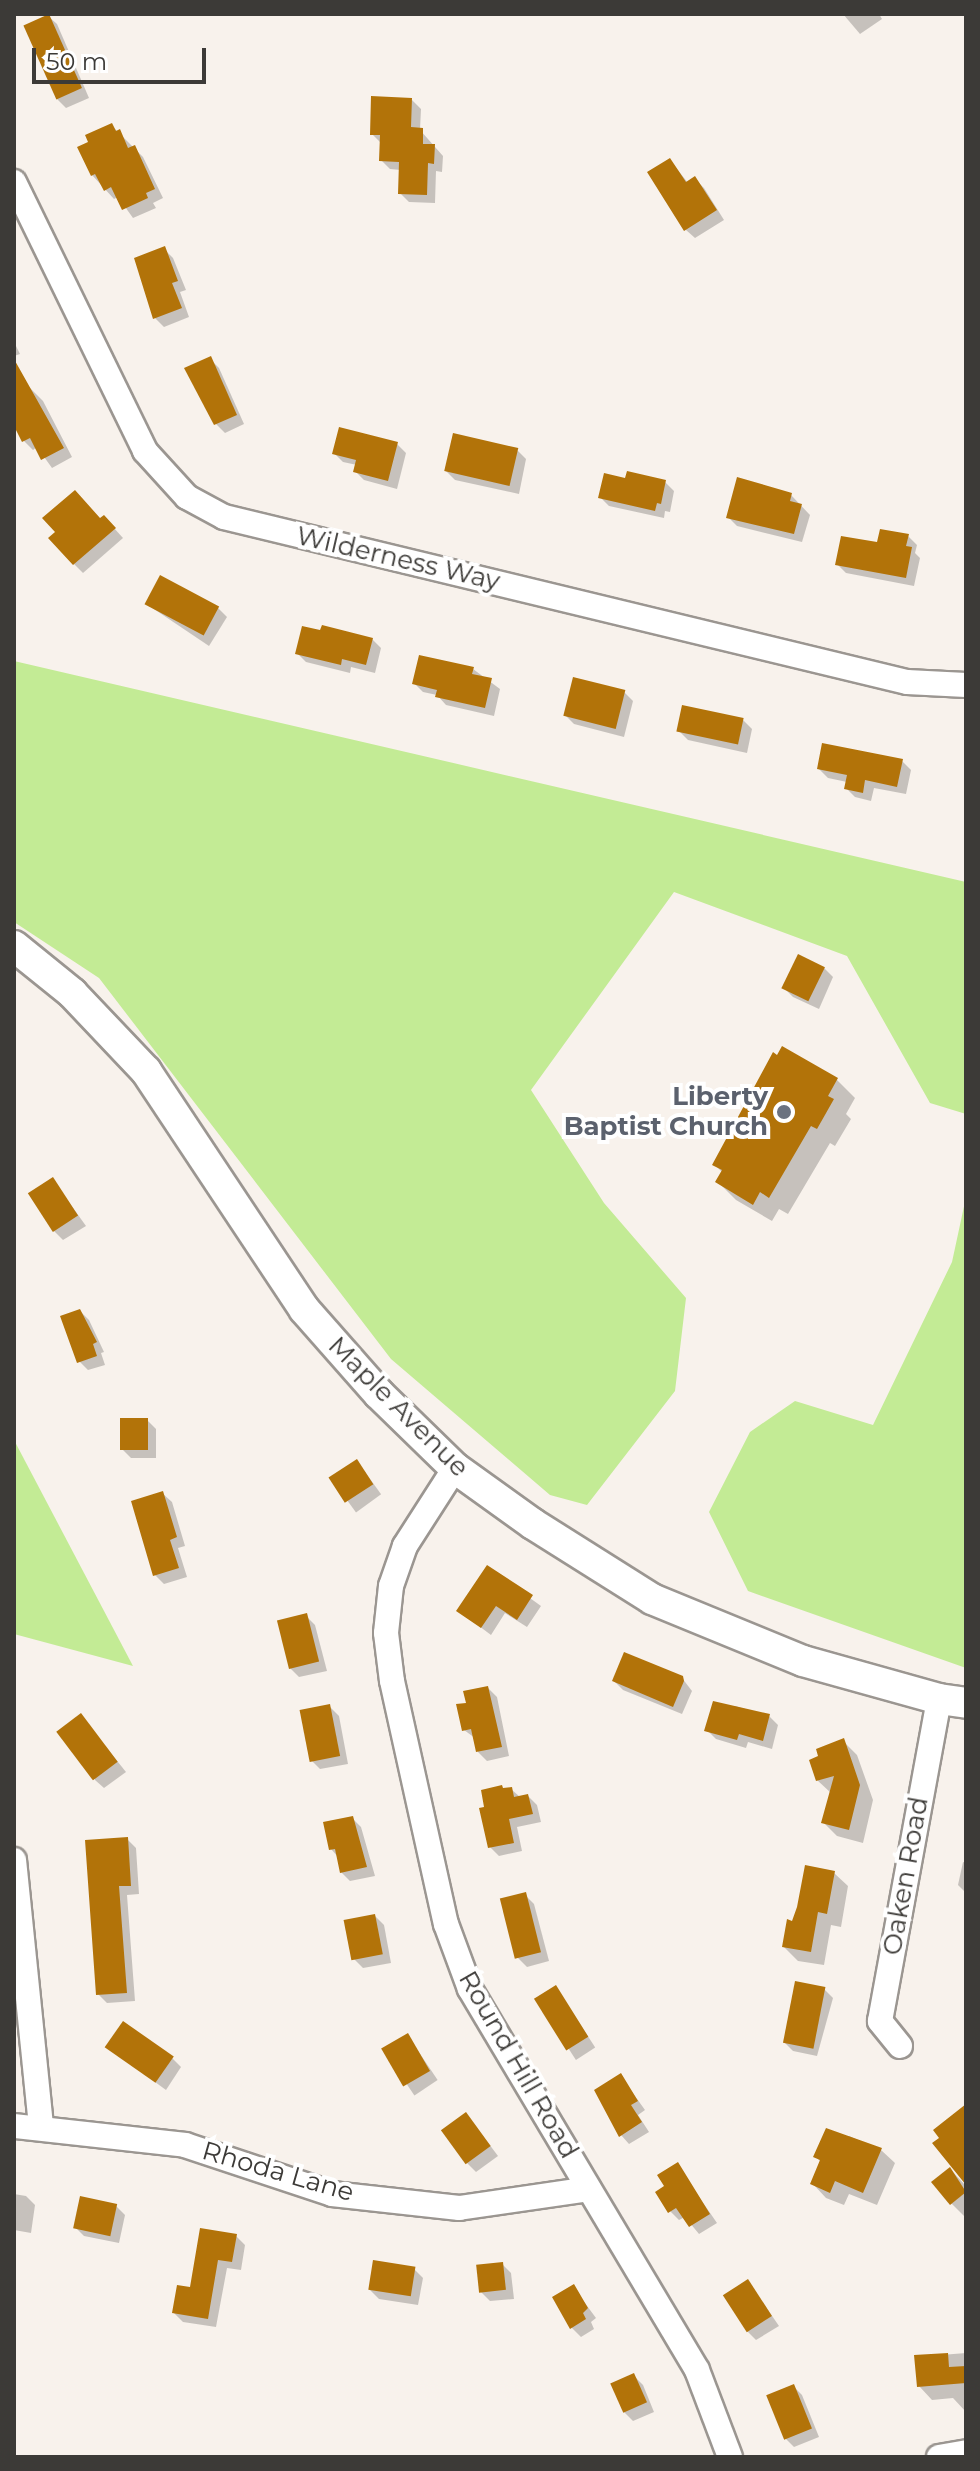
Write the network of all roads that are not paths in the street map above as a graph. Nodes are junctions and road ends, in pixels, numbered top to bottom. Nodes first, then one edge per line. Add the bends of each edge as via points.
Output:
1 (14, 182) edge
2 (966, 685) edge
3 (14, 946) edge
4 (455, 1468) junction
5 (952, 1701) edge
6 (14, 1860) edge
7 (900, 2046) dead end
8 (14, 2126) edge
9 (41, 2127) junction
10 (589, 2189) junction
11 (966, 2452) edge
12 (730, 2457) edge
13 (939, 2457) edge

1 - 2 street, Wilderness Way via 145,451 187,497 224,517 907,682
3 - 4 main road, Maple Avenue via 72,993 146,1071 304,1309 379,1394
4 - 5 main road, Maple Avenue via 652,1599 803,1661
4 - 10 street, Round Hill Road via 405,1546 391,1586 386,1633 392,1681 446,1924 470,1989
5 - 7 street, Oaken Road via 880,2021
6 - 9 street
8 - 9 street, Rhoda Lane
9 - 10 street, Rhoda Lane via 185,2145 332,2194 459,2208
10 - 12 street, Round Hill Road via 697,2370
11 - 13 street

